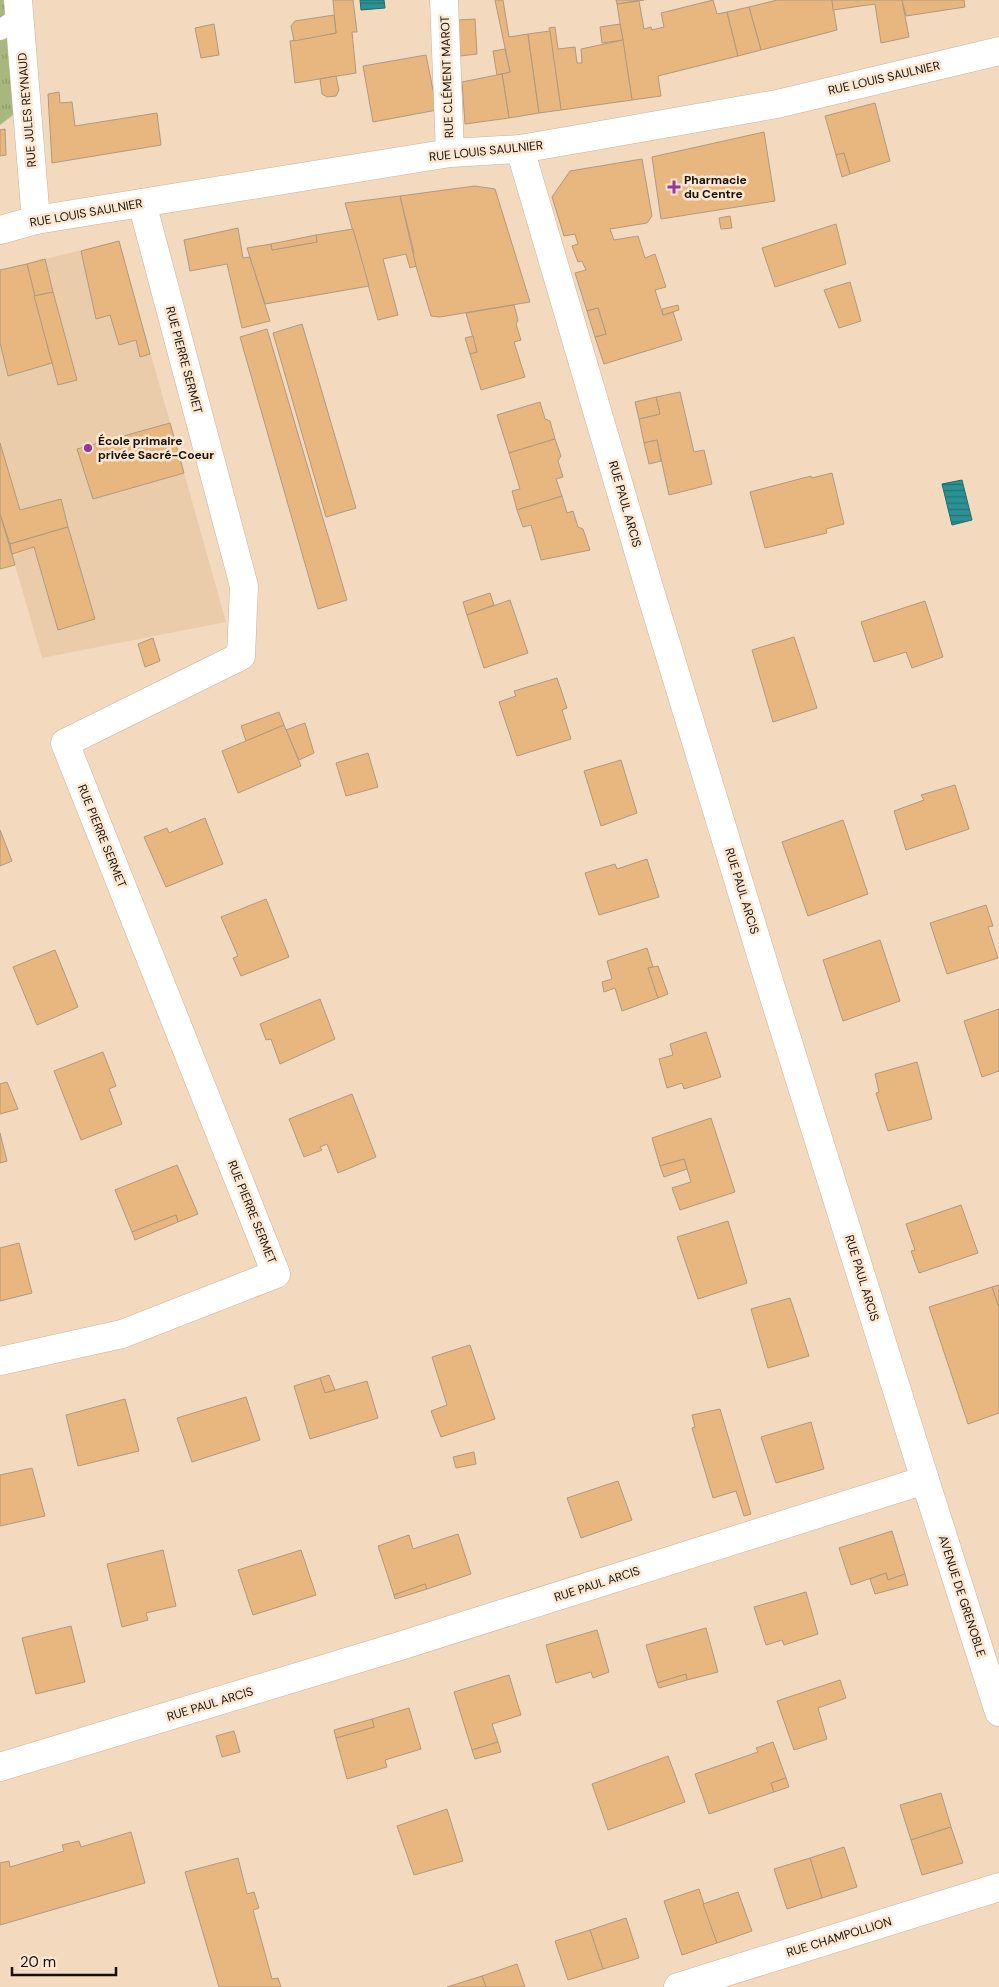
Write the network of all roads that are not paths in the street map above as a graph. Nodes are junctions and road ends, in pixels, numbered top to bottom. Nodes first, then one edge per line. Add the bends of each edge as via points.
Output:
1 (444, 0) edge
2 (12, 16) edge
3 (999, 51) edge
4 (520, 149) junction
5 (450, 153) junction
6 (142, 203) junction
7 (36, 220) junction
8 (0, 230) edge
9 (0, 1361) edge
10 (925, 1480) junction
11 (999, 1712) edge
12 (0, 1767) edge
13 (999, 1887) edge
14 (717, 1981) edge
15 (678, 1987) edge

1 - 5 street, RUE CLÉMENT MAROT
2 - 7 street, RUE JULES REYNAUD
3 - 4 street, RUE LOUIS SAULNIER via 777,104
4 - 5 street, RUE LOUIS SAULNIER
4 - 10 street, RUE PAUL ARCIS via 768,978
5 - 6 street, RUE LOUIS SAULNIER
6 - 7 street, RUE LOUIS SAULNIER
6 - 9 street, RUE PIERRE SERMET via 244,586 241,656 65,743 276,1274 122,1334
7 - 8 street, RUE LOUIS SAULNIER
10 - 11 street, AVENUE DE GRENOBLE
10 - 12 street, RUE PAUL ARCIS via 403,1645
13 - 14 street, RUE CHAMPOLLION
14 - 15 street, RUE CHAMPOLLION

